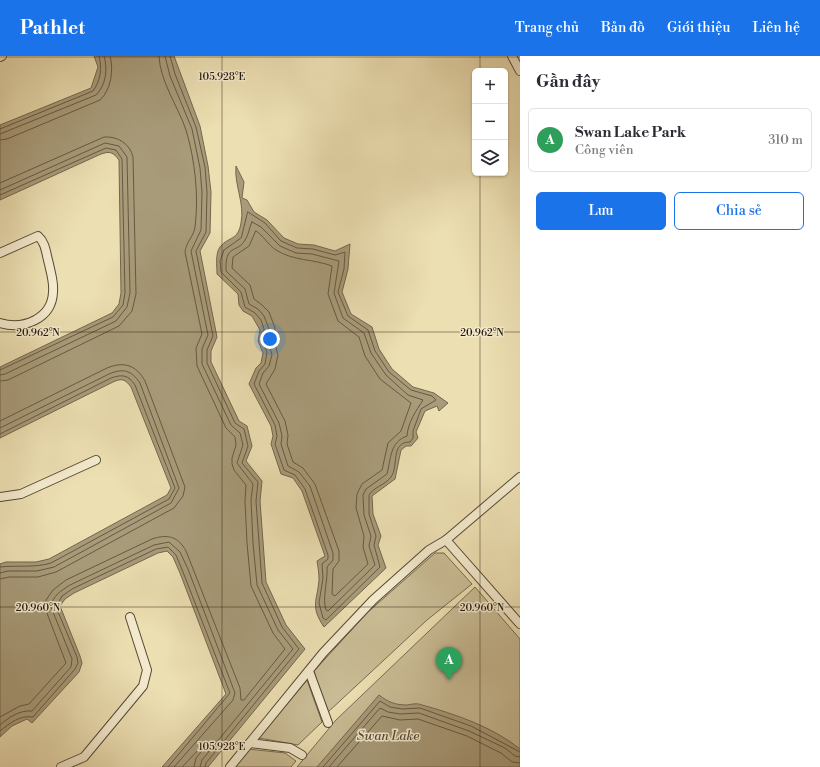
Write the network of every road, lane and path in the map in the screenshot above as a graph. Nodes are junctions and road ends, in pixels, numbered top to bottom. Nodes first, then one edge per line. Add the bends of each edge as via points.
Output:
1 (512, 56) edge
2 (520, 71) edge
3 (0, 253) edge
4 (0, 324) edge
5 (96, 460) dead end
6 (520, 477) edge
7 (0, 497) edge
8 (446, 540) junction
9 (130, 617) dead end
10 (520, 624) edge
11 (309, 671) junction
12 (328, 722) dead end
13 (250, 742) junction
14 (302, 755) dead end
15 (61, 767) edge
16 (230, 767) edge

1 - 2 street
3 - 4 street via 35,237 41,239 45,245 53,292 51,304 36,320 23,325
5 - 7 street via 21,494
6 - 8 street
8 - 10 street
8 - 11 street via 429,550 373,600
9 - 15 street via 147,670 143,686 84,757
11 - 12 street
11 - 13 street
13 - 14 street via 290,748
13 - 16 street

